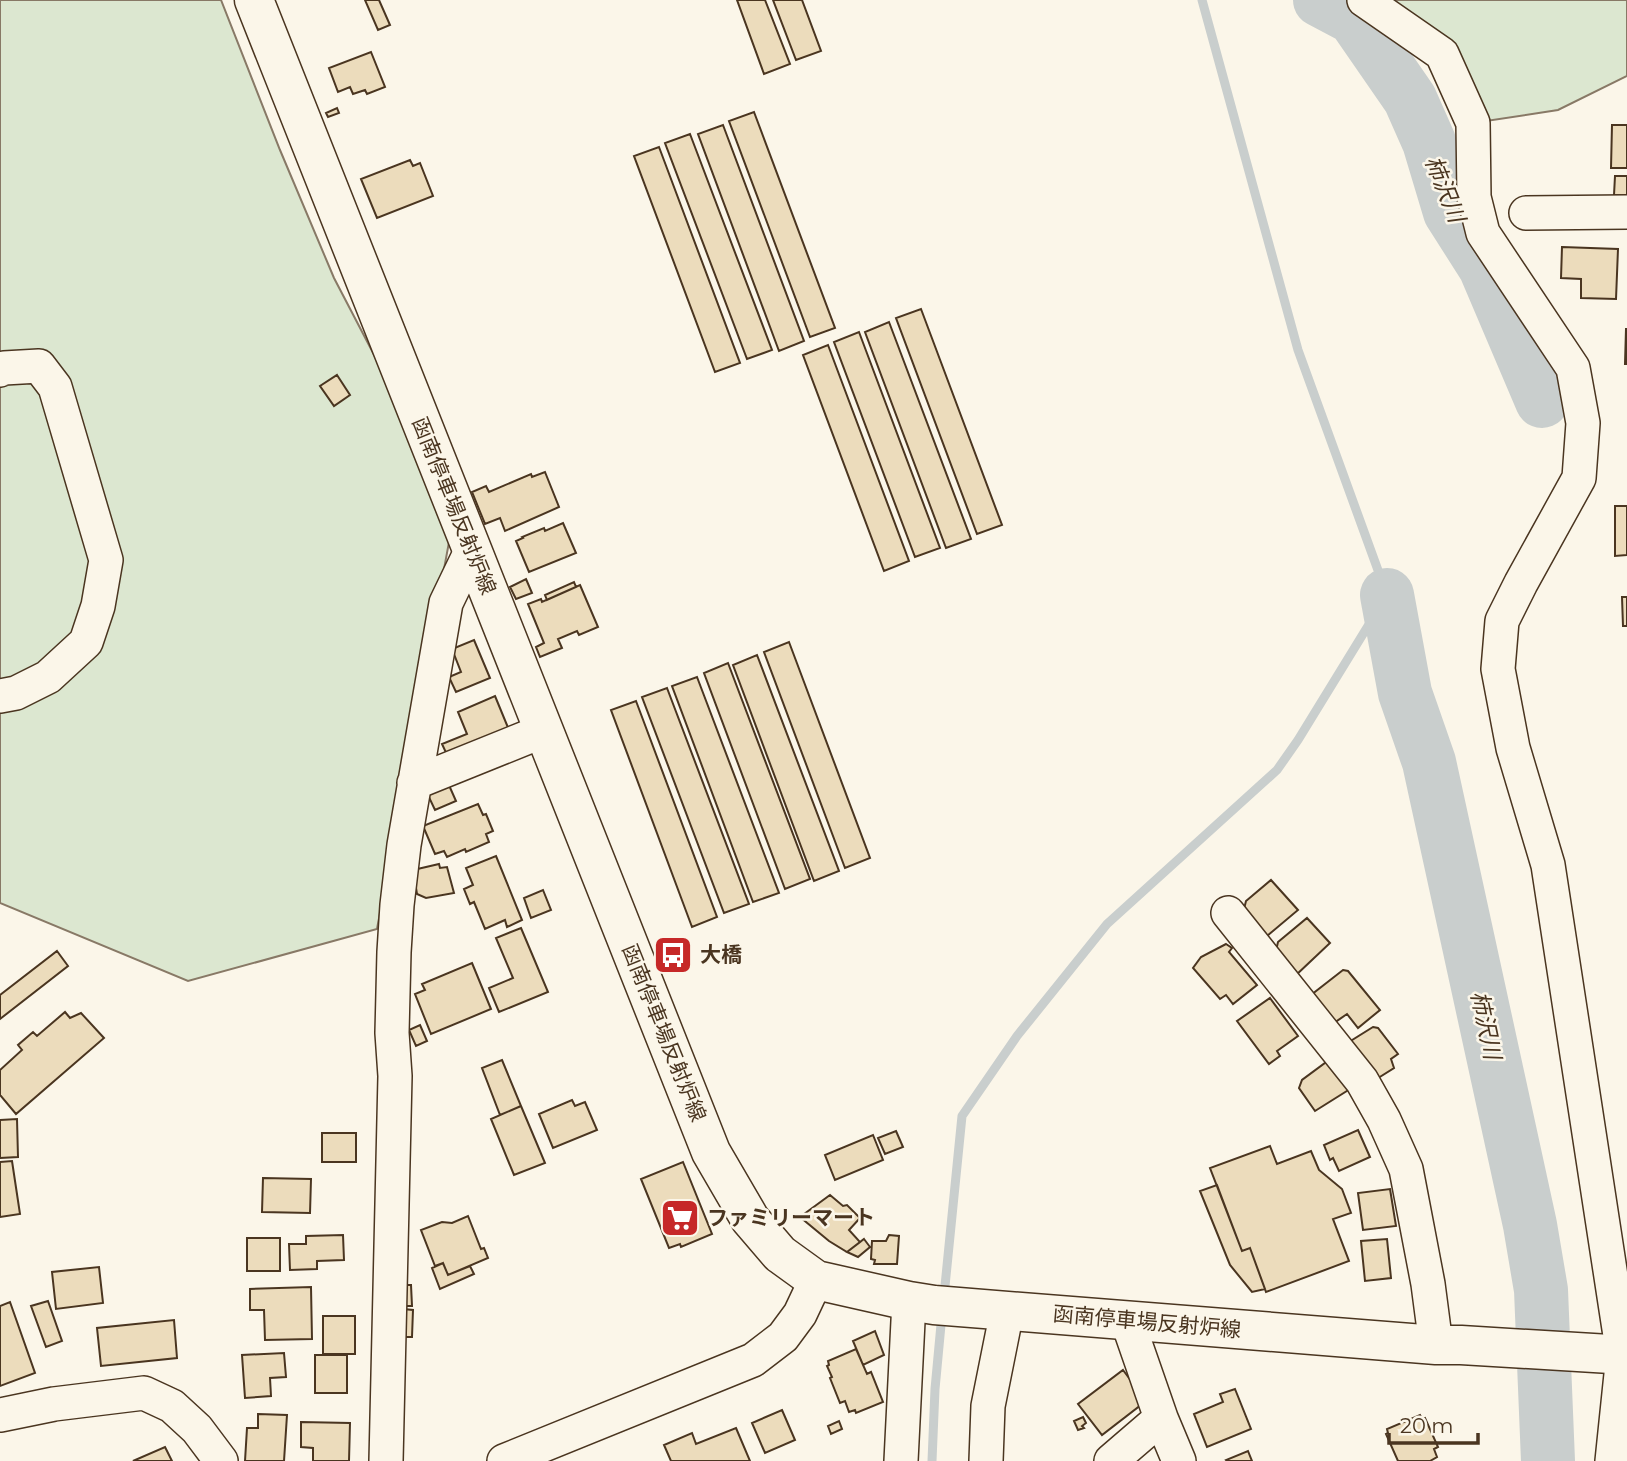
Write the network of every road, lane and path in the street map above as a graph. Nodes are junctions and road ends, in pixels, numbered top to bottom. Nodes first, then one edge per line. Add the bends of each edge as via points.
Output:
1 (254, 0) edge
2 (1364, 0) edge
3 (1627, 212) edge
4 (1526, 213) dead end
5 (0, 370) edge
6 (471, 550) junction
7 (0, 696) edge
8 (543, 731) junction
9 (414, 783) junction
10 (1228, 913) dead end
11 (816, 1280) junction
12 (921, 1303) junction
13 (1002, 1310) junction
14 (1127, 1320) junction
15 (1448, 1345) junction
16 (1621, 1355) edge
17 (0, 1415) edge
18 (1161, 1418) junction
19 (221, 1461) edge
20 (386, 1461) edge
21 (504, 1461) edge
22 (901, 1461) edge
23 (986, 1461) edge
24 (1111, 1461) edge
25 (1179, 1461) edge
26 (1612, 1461) edge

1 - 6 main road, 函南停車場反射炉線
2 - 16 street via 1442,54 1473,123 1474,197 1483,233 1573,368 1583,423 1579,478 1502,621 1499,669 1513,748 1548,865
3 - 4 street
5 - 7 street via 38,366 55,387 106,560 86,642 48,677
6 - 8 main road, 函南停車場反射炉線
6 - 9 street via 446,603
8 - 9 street
8 - 11 main road, 函南停車場反射炉線 via 711,1152 750,1219 780,1254
9 - 20 street via 394,952
10 - 15 street via 1362,1081 1401,1155 1427,1284
11 - 12 main road, 函南停車場反射炉線
11 - 21 street via 783,1337 753,1360
12 - 13 main road, 函南停車場反射炉線
12 - 22 street
13 - 14 main road, 函南停車場反射炉線
13 - 23 street via 988,1406
14 - 15 main road, 函南停車場反射炉線
14 - 18 street
15 - 16 main road, 函南停車場反射炉線
16 - 26 street
17 - 19 street via 144,1393 172,1406
18 - 24 street
18 - 25 street

